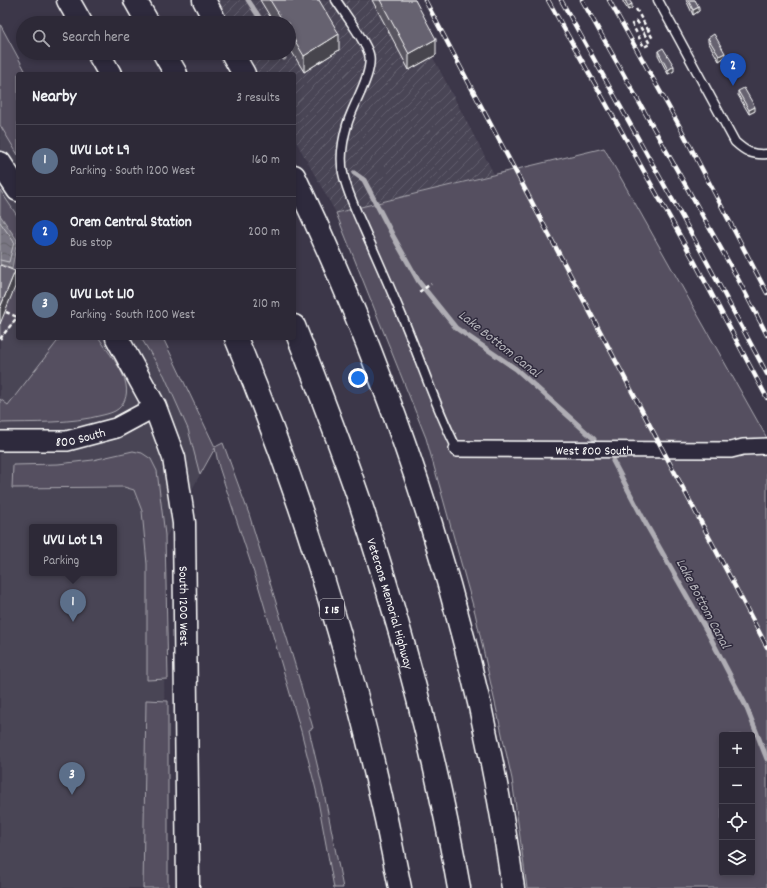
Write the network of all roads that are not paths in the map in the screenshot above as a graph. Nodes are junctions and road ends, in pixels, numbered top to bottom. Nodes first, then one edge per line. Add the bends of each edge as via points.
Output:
1 (68, 0) edge
2 (134, 0) edge
3 (204, 0) edge
4 (336, 0) edge
5 (658, 0) edge
6 (77, 16) edge
7 (144, 16) edge
8 (212, 16) edge
9 (102, 60) edge
10 (168, 60) edge
11 (236, 60) edge
12 (109, 72) edge
13 (175, 72) edge
14 (243, 72) edge
15 (767, 154) edge
16 (0, 164) edge
17 (296, 180) edge
18 (16, 187) edge
19 (296, 331) edge
20 (117, 340) edge
21 (237, 340) edge
22 (155, 407) junction
23 (0, 441) edge
24 (767, 446) edge
25 (457, 449) joint
26 (731, 450) junction
27 (767, 456) edge
28 (188, 888) edge
29 (400, 888) edge
30 (459, 888) edge
31 (513, 888) edge

1 - 6 main road
2 - 7 main road
3 - 8 main road
4 - 25 lane via 369,52 371,62 347,124 344,139 345,182
5 - 15 lane via 735,142 744,150 756,155
9 - 12 main road
10 - 13 main road
11 - 14 main road
16 - 18 main road
17 - 31 main road via 329,252 372,358 427,513 473,680 497,792
19 - 30 main road, Veterans Memorial Highway via 341,448 384,579 422,715
20 - 22 main road, South 1200 West
21 - 29 main road, I 15 via 314,548 362,714
22 - 23 street, 800 South via 116,428 68,441
22 - 28 main road, South 1200 West via 174,458 184,523
24 - 26 street, West 800 South
25 - 26 street, West 800 South
26 - 27 street, West 800 South via 744,455

